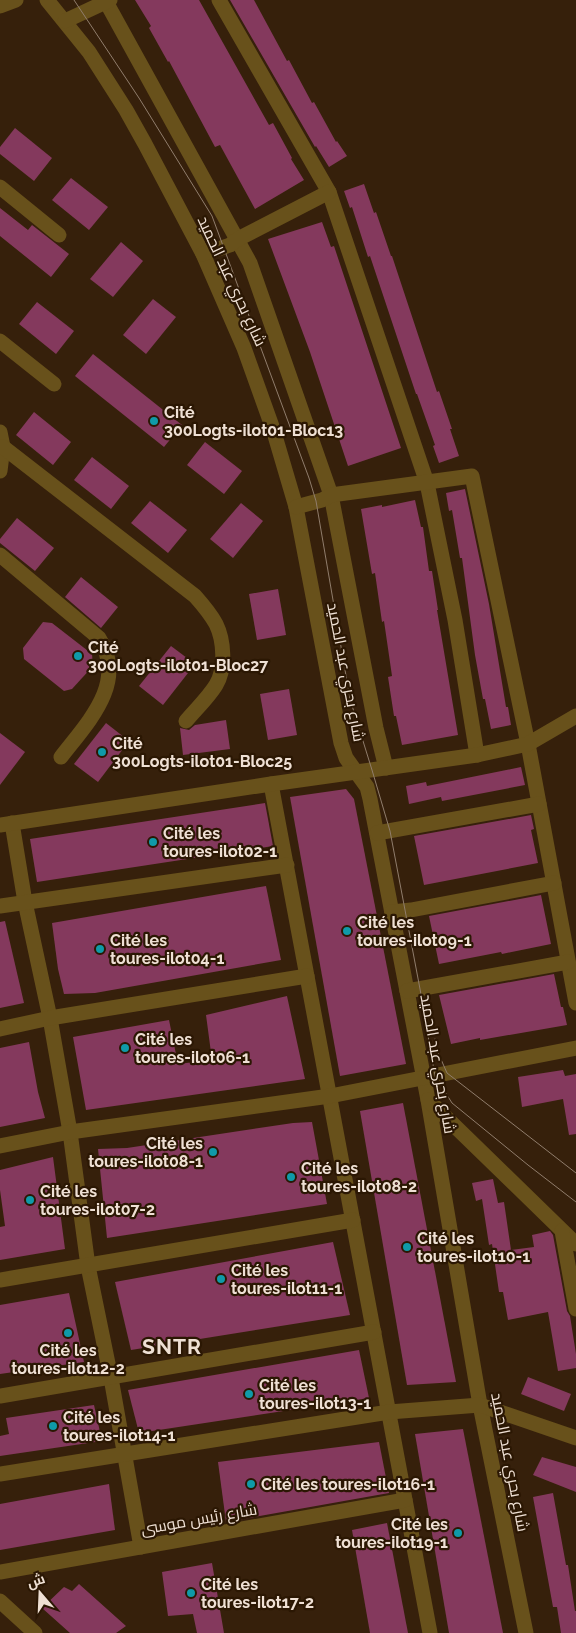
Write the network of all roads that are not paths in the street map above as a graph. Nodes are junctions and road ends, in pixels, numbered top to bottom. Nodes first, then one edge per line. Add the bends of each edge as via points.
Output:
1 (16, 0) edge
2 (47, 0) edge
3 (218, 0) edge
4 (107, 1) edge
5 (0, 6) edge
6 (66, 21) junction
7 (0, 187) edge
8 (330, 192) junction
9 (59, 235) dead end
10 (238, 239) junction
11 (203, 254) junction
12 (0, 342) edge
13 (54, 384) dead end
14 (2, 440) edge
15 (0, 472) edge
16 (427, 482) junction
17 (331, 495) junction
18 (296, 507) junction
19 (0, 554) edge
20 (576, 716) edge
21 (186, 721) dead end
22 (528, 744) junction
23 (478, 755) junction
24 (61, 757) dead end
25 (386, 768) junction
26 (354, 772) junction
27 (271, 784) junction
28 (539, 804) junction
29 (6, 824) edge
30 (377, 833) junction
31 (287, 865) junction
32 (554, 883) junction
33 (25, 902) junction
34 (0, 906) edge
35 (392, 912) junction
36 (568, 962) junction
37 (307, 976) junction
38 (407, 991) junction
39 (576, 1004) edge
40 (50, 1018) junction
41 (0, 1029) edge
42 (576, 1048) edge
43 (424, 1077) junction
44 (330, 1096) junction
45 (428, 1100) junction
46 (70, 1132) junction
47 (0, 1146) edge
48 (353, 1220) junction
49 (562, 1231) junction
50 (576, 1244) edge
51 (88, 1266) junction
52 (0, 1280) edge
53 (576, 1309) edge
54 (374, 1332) junction
55 (110, 1378) junction
56 (0, 1396) edge
57 (480, 1405) junction
58 (389, 1412) junction
59 (576, 1438) edge
60 (124, 1454) junction
61 (0, 1474) edge
62 (405, 1500) junction
63 (141, 1547) junction
64 (0, 1572) edge
65 (0, 1601) edge
66 (35, 1633) edge
67 (430, 1633) edge
68 (526, 1633) edge

1 - 5 street
2 - 6 street, شارع بحري عبد الحميد
3 - 8 street
4 - 6 street
4 - 10 street
6 - 11 street, شارع بحري عبد الحميد via 126,110
7 - 9 street
8 - 10 street
8 - 16 street
10 - 11 street
10 - 17 street via 250,263
11 - 18 street, شارع بحري عبد الحميد via 244,348
12 - 13 street
14 - 15 street
14 - 21 street via 195,596 208,611 217,626 221,669 217,684
16 - 17 street
16 - 22 street via 472,476
16 - 23 street
17 - 18 street
17 - 25 street
18 - 26 street, شارع بحري عبد الحميد via 341,743
19 - 24 street via 99,638 107,649 110,668 107,689 97,710
20 - 22 street
22 - 23 street
22 - 28 street
23 - 25 street
25 - 26 street
26 - 27 street
26 - 30 street, شارع بحري عبد الحميد via 367,787
27 - 29 street
27 - 31 street
28 - 30 street
28 - 32 street
29 - 33 street
30 - 35 street, شارع بحري عبد الحميد
31 - 33 street
31 - 37 street
32 - 35 street
32 - 36 street
33 - 34 street
33 - 40 street
35 - 38 street, شارع بحري عبد الحميد
36 - 38 street
36 - 39 street
37 - 40 street
37 - 44 street
38 - 43 street, شارع بحري عبد الحميد
40 - 41 street
40 - 46 street
42 - 43 street
43 - 44 street
43 - 45 street, شارع بحري عبد الحميد
44 - 46 street
44 - 48 street
45 - 49 street
45 - 57 street, شارع بحري عبد الحميد
46 - 47 street
46 - 51 street
48 - 51 street
48 - 54 street
49 - 50 street
49 - 53 street
51 - 52 street
51 - 55 street
54 - 55 street
54 - 58 street
55 - 56 street
55 - 60 street
57 - 58 street
57 - 59 street
57 - 68 street, شارع بحري عبد الحميد
58 - 60 street
58 - 62 street
60 - 61 street
60 - 63 street
62 - 63 street, شارع رئيس موسى
62 - 67 street
63 - 64 street, شارع رئيس موسى
65 - 66 street

